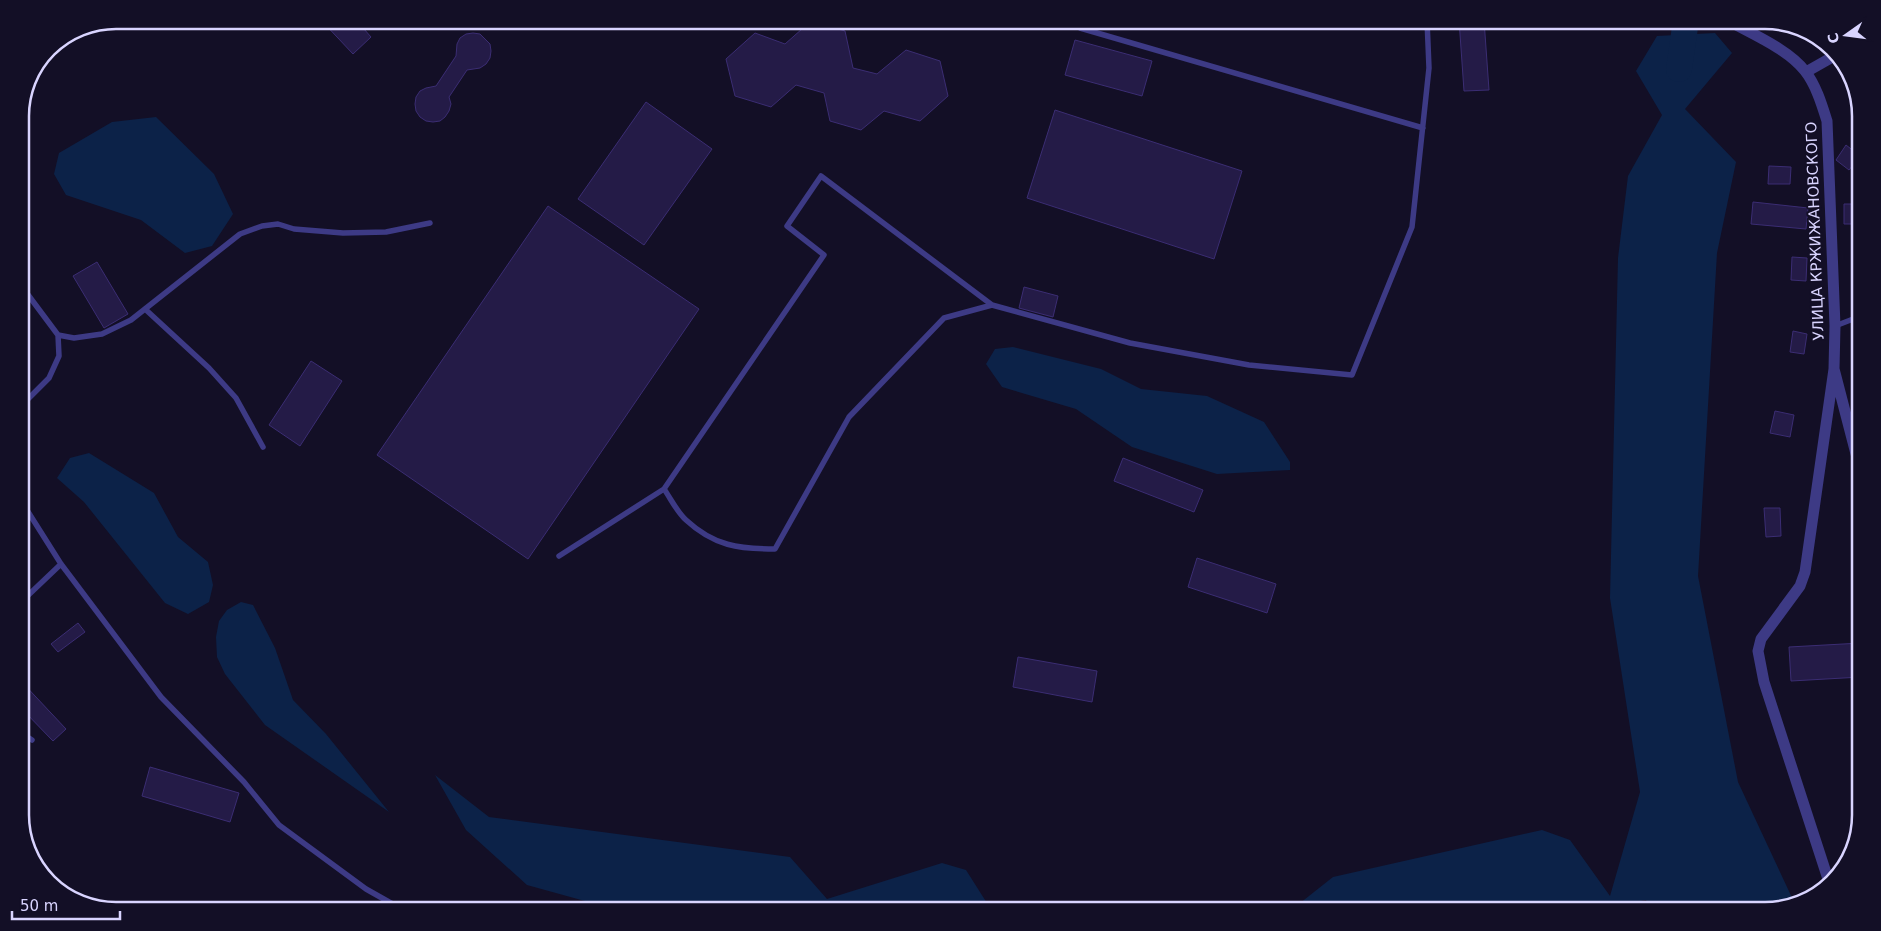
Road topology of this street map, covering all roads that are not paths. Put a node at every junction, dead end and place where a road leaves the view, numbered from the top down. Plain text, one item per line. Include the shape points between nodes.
1 (1083, 29) edge
2 (1428, 29) edge
3 (1742, 29) edge
4 (1827, 60) edge
5 (1806, 72) junction
6 (1423, 128) junction
7 (430, 223) dead end
8 (29, 296) edge
9 (992, 305) junction
10 (145, 309) junction
11 (1852, 319) edge
12 (1835, 326) junction
13 (58, 334) junction
14 (1834, 369) junction
15 (29, 398) edge
16 (1852, 438) edge
17 (263, 447) dead end
18 (664, 488) junction
19 (29, 513) edge
20 (559, 556) dead end
21 (61, 564) junction
22 (29, 594) edge
23 (29, 738) edge
24 (32, 740) dead end
25 (1828, 875) edge
26 (389, 902) edge

1 - 6 lane
2 - 6 lane via 1430,68
3 - 5 street, УЛИЦА КРЖИЖАНОВСКОГО via 1793,59
4 - 5 street
5 - 12 street, УЛИЦА КРЖИЖАНОВСКОГО via 1827,121
6 - 9 lane via 1412,227 1352,375 1249,365 1130,344
7 - 10 lane via 386,232 343,233 294,229 278,224 262,226 240,234
8 - 13 lane
9 - 18 lane via 944,318 849,417 775,549 745,549 711,539 685,519
9 - 18 lane via 820,176 787,226 824,255
10 - 13 lane via 102,334 74,338
10 - 17 lane via 209,368 236,398
11 - 12 lane
12 - 14 street, УЛИЦА КРЖИЖАНОВСКОГО
13 - 15 lane via 59,356 49,378
14 - 16 street, УЛИЦА КРЖИЖАНОВСКОГО
14 - 25 street, УЛИЦА КРЖИЖАНОВСКОГО via 1805,572 1800,586 1761,639 1758,651 1764,682
18 - 20 lane
19 - 21 lane
21 - 22 lane
21 - 26 lane via 161,698 244,782 279,825 366,889
23 - 24 lane

